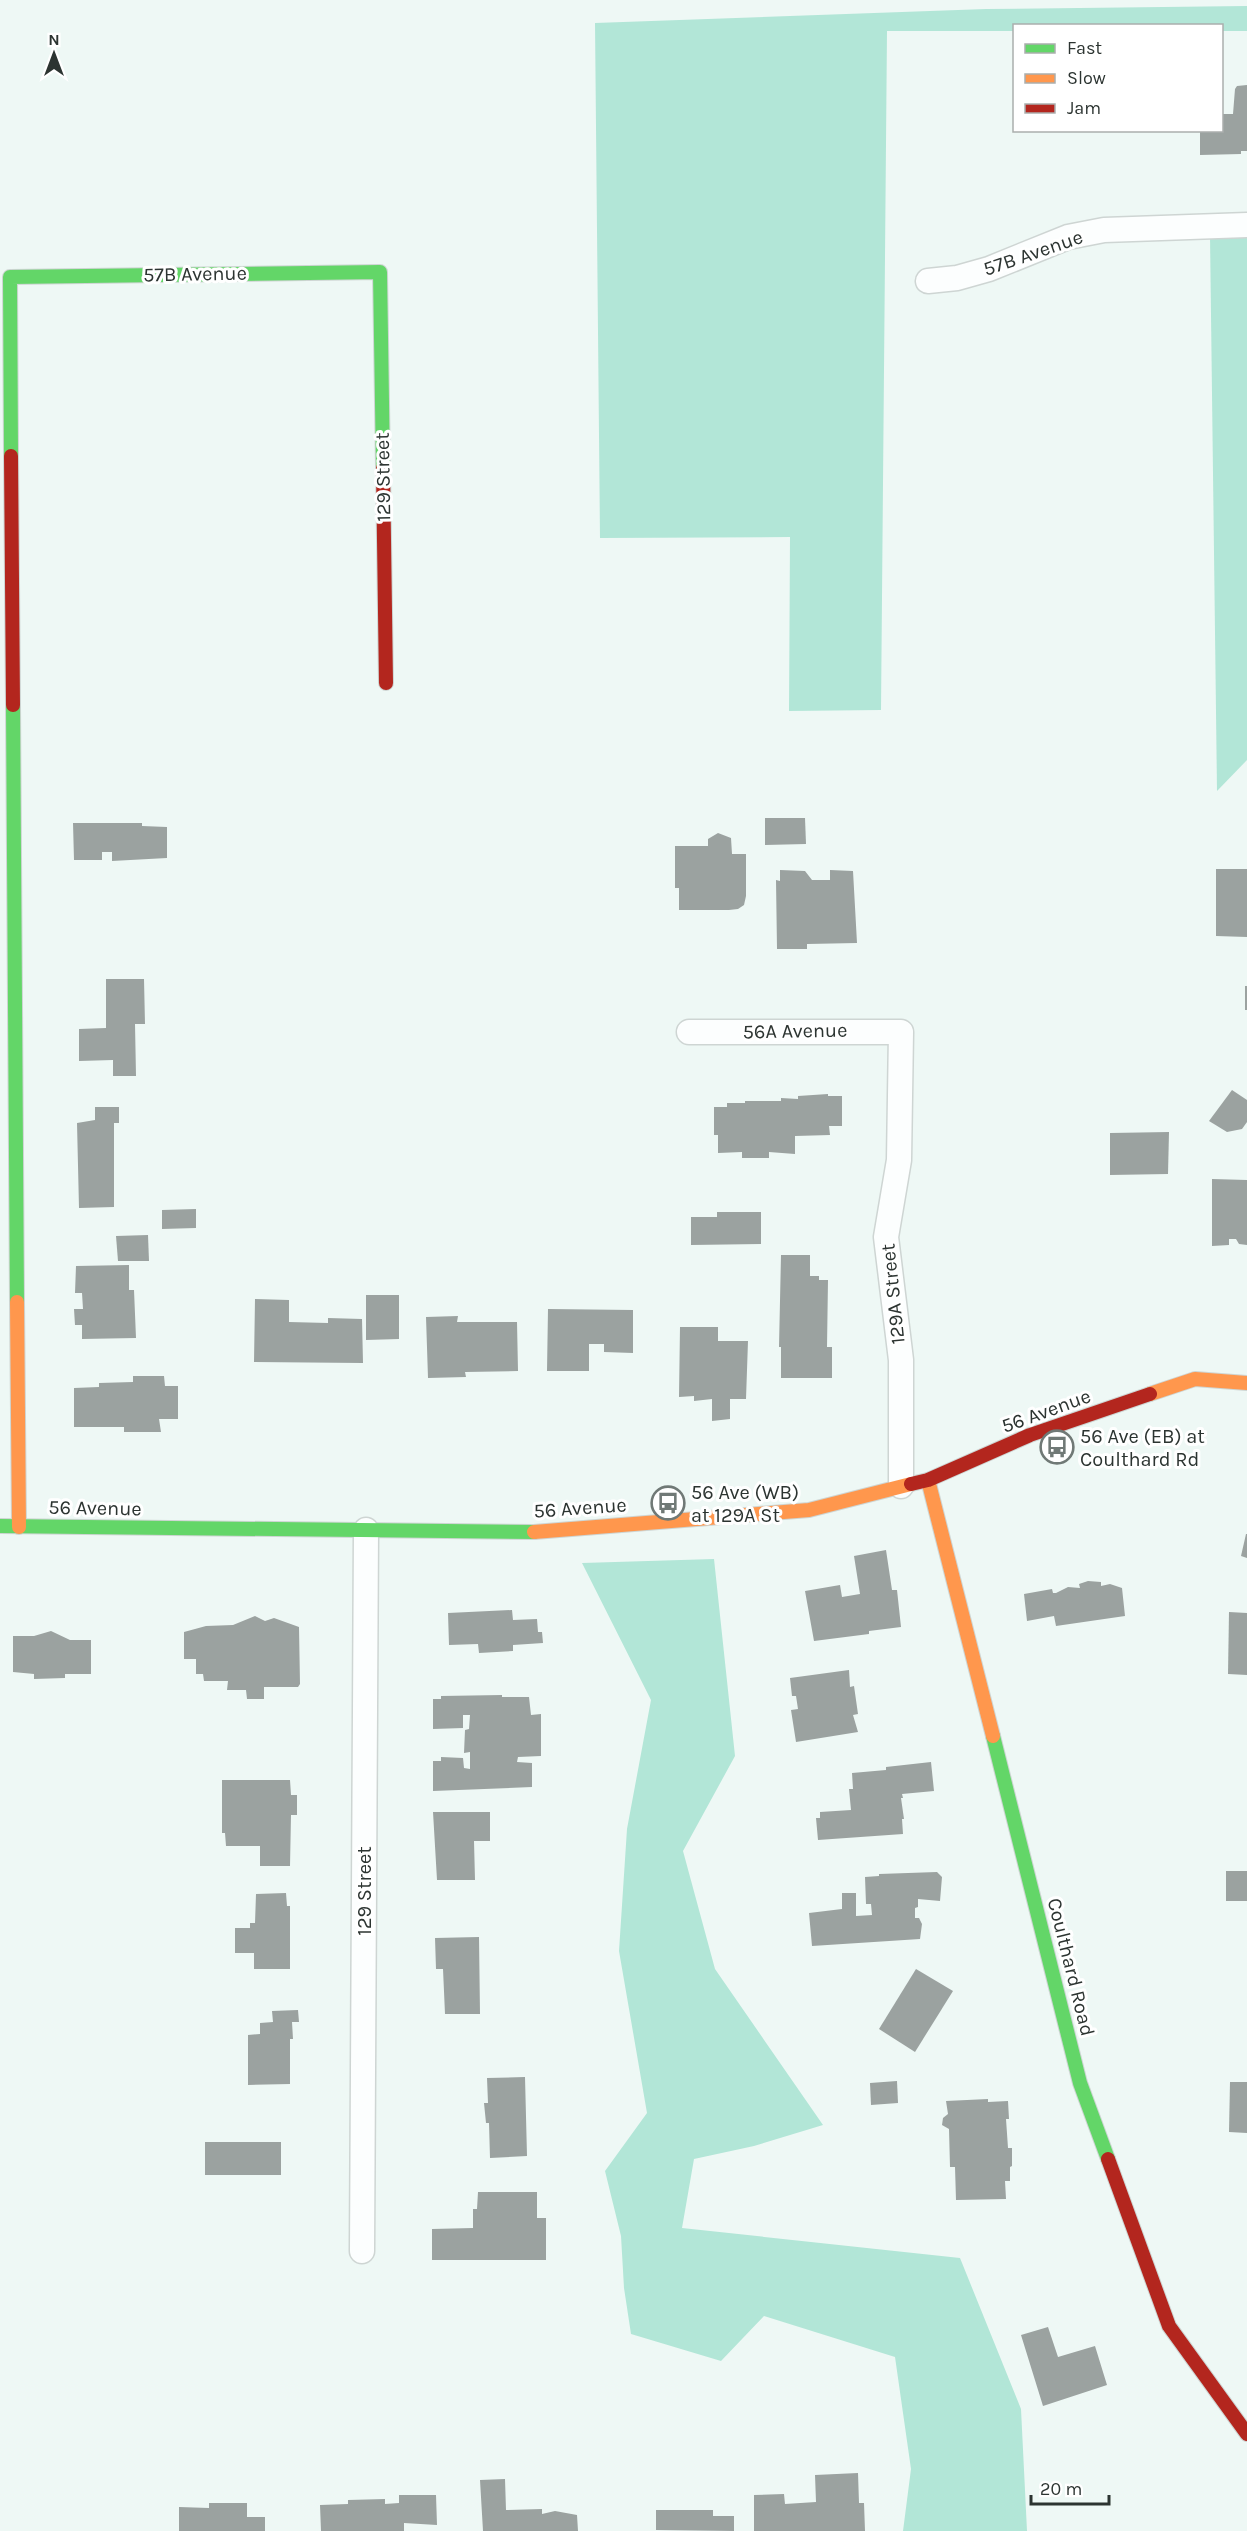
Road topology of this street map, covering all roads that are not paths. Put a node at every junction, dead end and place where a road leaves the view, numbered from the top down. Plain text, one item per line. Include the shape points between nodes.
1 (1247, 225) edge
2 (380, 272) joint
3 (928, 281) dead end
4 (386, 683) dead end
5 (689, 1032) dead end
6 (901, 1032) joint
7 (1247, 1383) edge
8 (928, 1480) junction
9 (901, 1486) junction
10 (0, 1526) edge
11 (19, 1527) junction
12 (366, 1530) junction
13 (362, 2252) dead end
14 (1247, 2434) edge

1 - 3 street, 57B Avenue via 1104,230 1068,237 989,269
2 - 4 street, 129 Street
2 - 11 street, 57B Avenue via 10,277
5 - 6 street, 56A Avenue
6 - 9 street, 129A Street via 899,1160 886,1237 901,1360
7 - 8 street, 56 Avenue via 1195,1379 1030,1435
8 - 9 street, 56 Avenue
8 - 14 street, Coulthard Road via 1080,2083 1169,2326
9 - 12 street, 56 Avenue via 809,1510 530,1532
10 - 11 street, 56 Avenue
11 - 12 street, 56 Avenue
12 - 13 street, 129 Street

